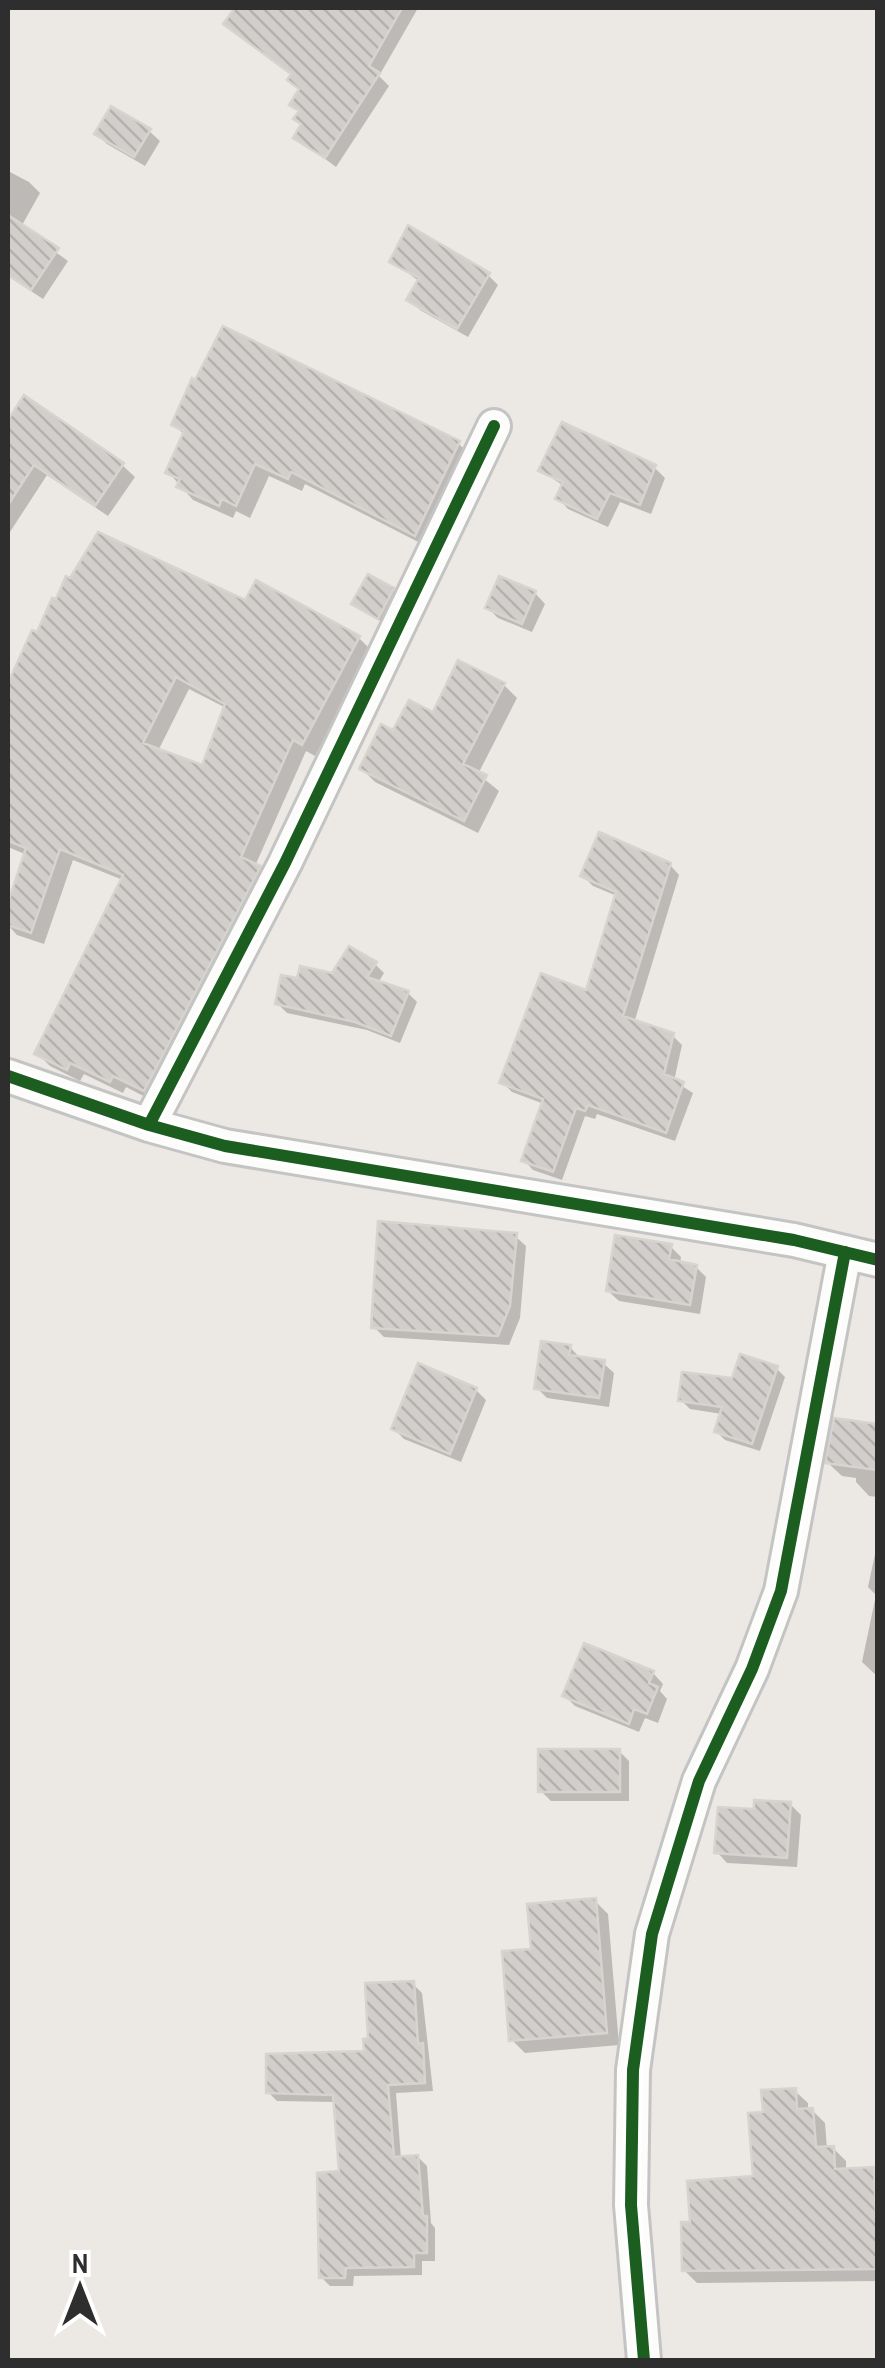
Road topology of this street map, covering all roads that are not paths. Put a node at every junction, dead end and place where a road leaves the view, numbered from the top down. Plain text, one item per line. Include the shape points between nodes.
1 (494, 426) dead end
2 (8, 1076) edge
3 (148, 1125) junction
4 (845, 1252) junction
5 (878, 1260) edge
6 (644, 2360) edge

1 - 3 street via 285,863
2 - 3 street
3 - 4 street via 316,1163
4 - 5 street
4 - 6 street via 781,1591 699,1781 652,1934 633,2070 631,2204

